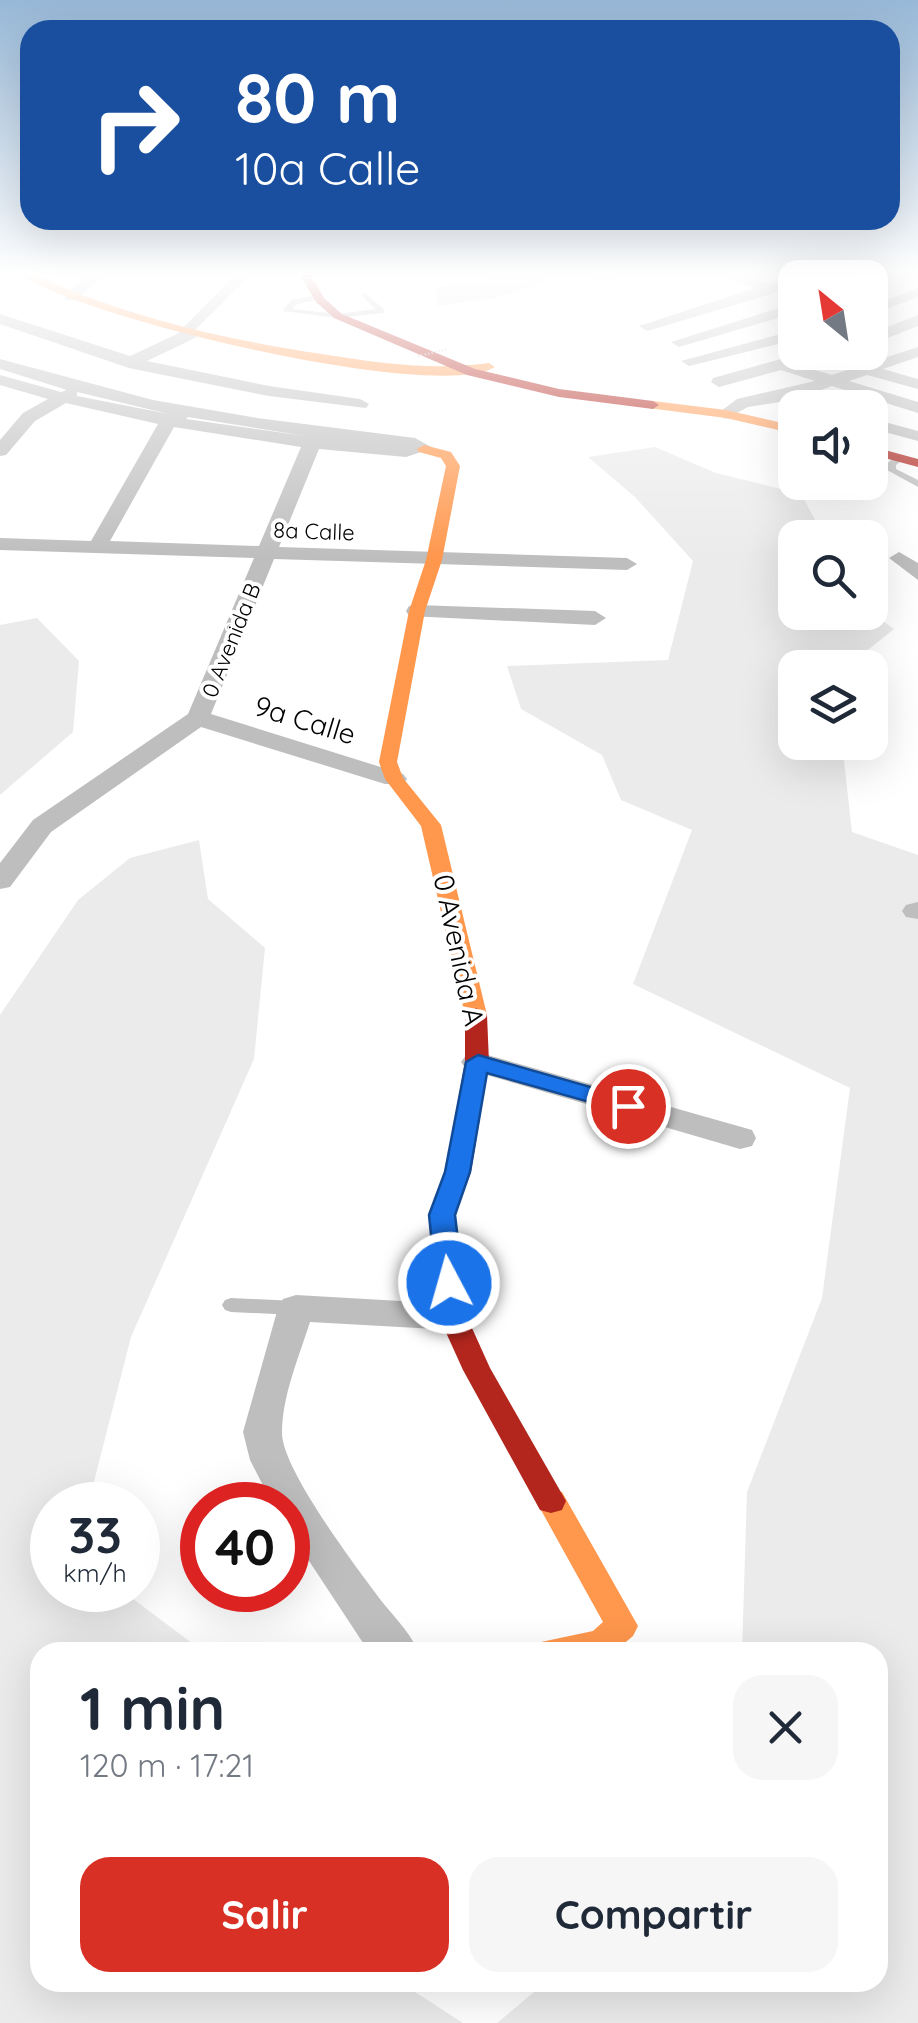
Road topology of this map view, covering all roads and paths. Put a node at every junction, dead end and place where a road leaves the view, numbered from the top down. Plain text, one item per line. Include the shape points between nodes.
1 (13, 369) edge
2 (169, 369) edge
3 (482, 369) edge
4 (697, 369) edge
5 (776, 369) edge
6 (794, 370) edge
7 (868, 370) joint
8 (806, 374) junction
9 (0, 380) edge
10 (97, 380) dead end
11 (832, 382) junction
12 (918, 384) edge
13 (806, 390) edge
14 (71, 394) junction
15 (778, 396) edge
16 (730, 398) junction
17 (360, 404) dead end
18 (918, 408) edge
19 (177, 416) junction
20 (778, 422) edge
21 (888, 427) edge
22 (915, 432) edge
23 (888, 436) edge
24 (312, 438) junction
25 (0, 450) edge
26 (424, 450) joint
27 (909, 460) edge
28 (918, 484) edge
29 (0, 544) edge
30 (96, 549) junction
31 (266, 554) junction
32 (899, 558) dead end
33 (434, 560) junction
34 (627, 564) dead end
35 (918, 574) edge
36 (417, 611) junction
37 (595, 618) dead end
38 (198, 718) junction
39 (394, 779) junction
40 (0, 881) edge
41 (478, 1062) junction
42 (740, 1138) dead end
43 (231, 1305) dead end
44 (296, 1308) junction
45 (453, 1317) junction
46 (388, 1642) edge
47 (609, 1642) edge

1 - 14 street
2 - 17 street
3 - 16 street via 684,402
4 - 16 street
5 - 16 street
6 - 8 street
7 - 11 street
7 - 12 street
8 - 11 street
8 - 16 street
9 - 14 street
10 - 14 street
11 - 13 street
11 - 18 street
14 - 19 street
14 - 25 street via 28,417
15 - 16 street
16 - 20 street
19 - 24 street
19 - 30 street
21 - 22 street
22 - 23 street
24 - 26 street
24 - 31 street, 0 Avenida B
26 - 33 street via 453,462
27 - 28 lane via 891,464 892,470
29 - 30 street, 8a Calle
30 - 31 street, 8a Calle
31 - 33 street, 8a Calle
31 - 38 street, 0 Avenida B
32 - 35 street
33 - 34 street, 8a Calle
33 - 36 street
36 - 37 street
36 - 39 street via 388,762
38 - 39 street, 9a Calle
38 - 40 street, 0 Avenida B via 42,826
39 - 41 street, 0 Avenida A via 432,824 479,1026
41 - 42 street
41 - 45 street, 0 Avenida A via 458,1172 442,1215
43 - 44 lane
44 - 45 street
44 - 46 street via 263,1444 283,1489
45 - 47 street, 0 Avenida A via 622,1626

